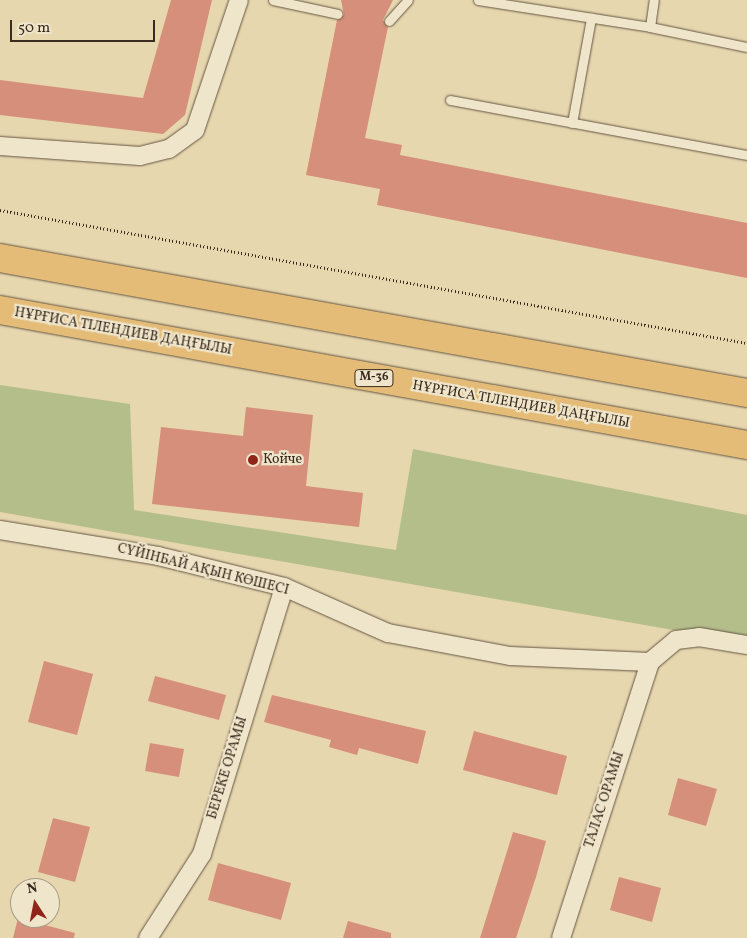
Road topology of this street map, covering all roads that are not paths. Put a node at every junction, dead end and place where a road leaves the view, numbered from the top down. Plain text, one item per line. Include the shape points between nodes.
1 (239, 0) edge
2 (273, 0) edge
3 (408, 0) edge
4 (478, 0) edge
5 (544, 0) edge
6 (654, 0) edge
7 (542, 11) junction
8 (338, 14) dead end
9 (591, 18) junction
10 (389, 21) dead end
11 (650, 27) junction
12 (747, 48) edge
13 (450, 100) dead end
14 (572, 123) junction
15 (0, 146) edge
16 (747, 155) edge
17 (0, 258) edge
18 (0, 310) edge
19 (747, 393) edge
20 (747, 446) edge
21 (0, 530) edge
22 (284, 587) junction
23 (747, 646) edge
24 (650, 662) junction
25 (148, 938) edge
26 (561, 938) edge

1 - 15 street via 195,130 169,149 140,156
2 - 8 lane
3 - 10 lane
4 - 7 lane
5 - 7 lane
6 - 11 lane
7 - 9 lane
9 - 11 lane
9 - 14 lane
11 - 12 lane
13 - 14 lane
14 - 16 lane
17 - 19 main road
18 - 20 main road, НҰРҒИСА ТІЛЕНДИЕВ ДАҢҒЫЛЫ / M-36
21 - 22 street, СҮЙІНБАЙ АҚЫН КӨШЕСІ via 158,556
22 - 24 street, СҮЙІНБАЙ АҚЫН КӨШЕСІ via 388,633 510,656
22 - 25 street, БЕРЕКЕ ОРАМЫ via 202,854
23 - 24 street via 699,637 676,640
24 - 26 street, ТАЛАС ОРАМЫ

